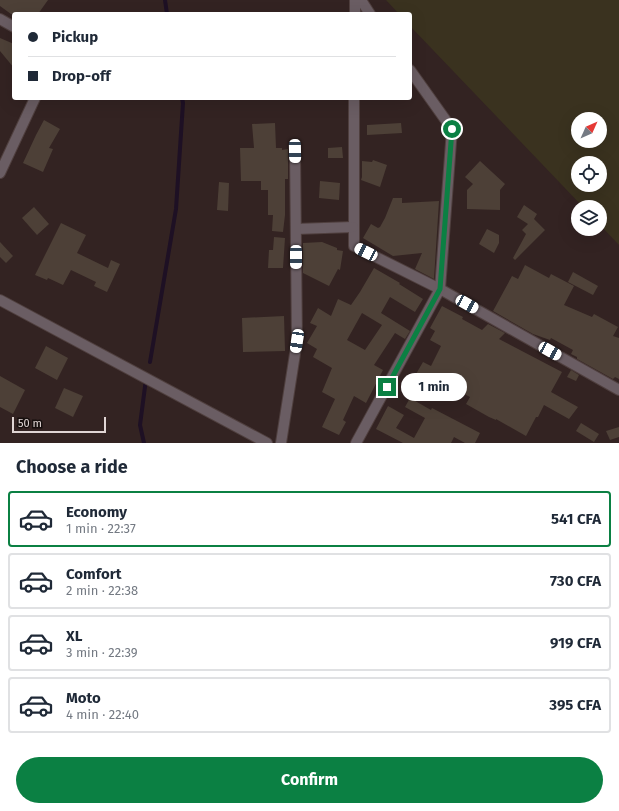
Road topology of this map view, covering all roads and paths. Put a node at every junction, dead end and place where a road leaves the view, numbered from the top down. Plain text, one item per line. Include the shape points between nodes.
1 (355, 0) edge
2 (361, 0) edge
3 (355, 12) edge
4 (369, 12) edge
5 (0, 19) edge
6 (12, 26) edge
7 (412, 73) edge
8 (34, 100) edge
9 (354, 100) edge
10 (295, 151) dead end
11 (0, 174) edge
12 (353, 226) junction
13 (296, 229) junction
14 (440, 289) junction
15 (0, 300) edge
16 (619, 390) edge
17 (268, 443) edge
18 (281, 443) edge
19 (356, 443) edge

1 - 3 street
2 - 4 street
5 - 6 street
7 - 14 street via 452,129
8 - 11 street
9 - 12 street
10 - 13 street
12 - 13 street
12 - 14 street via 354,246
13 - 18 street via 297,341
14 - 16 street
14 - 19 street
15 - 17 street

